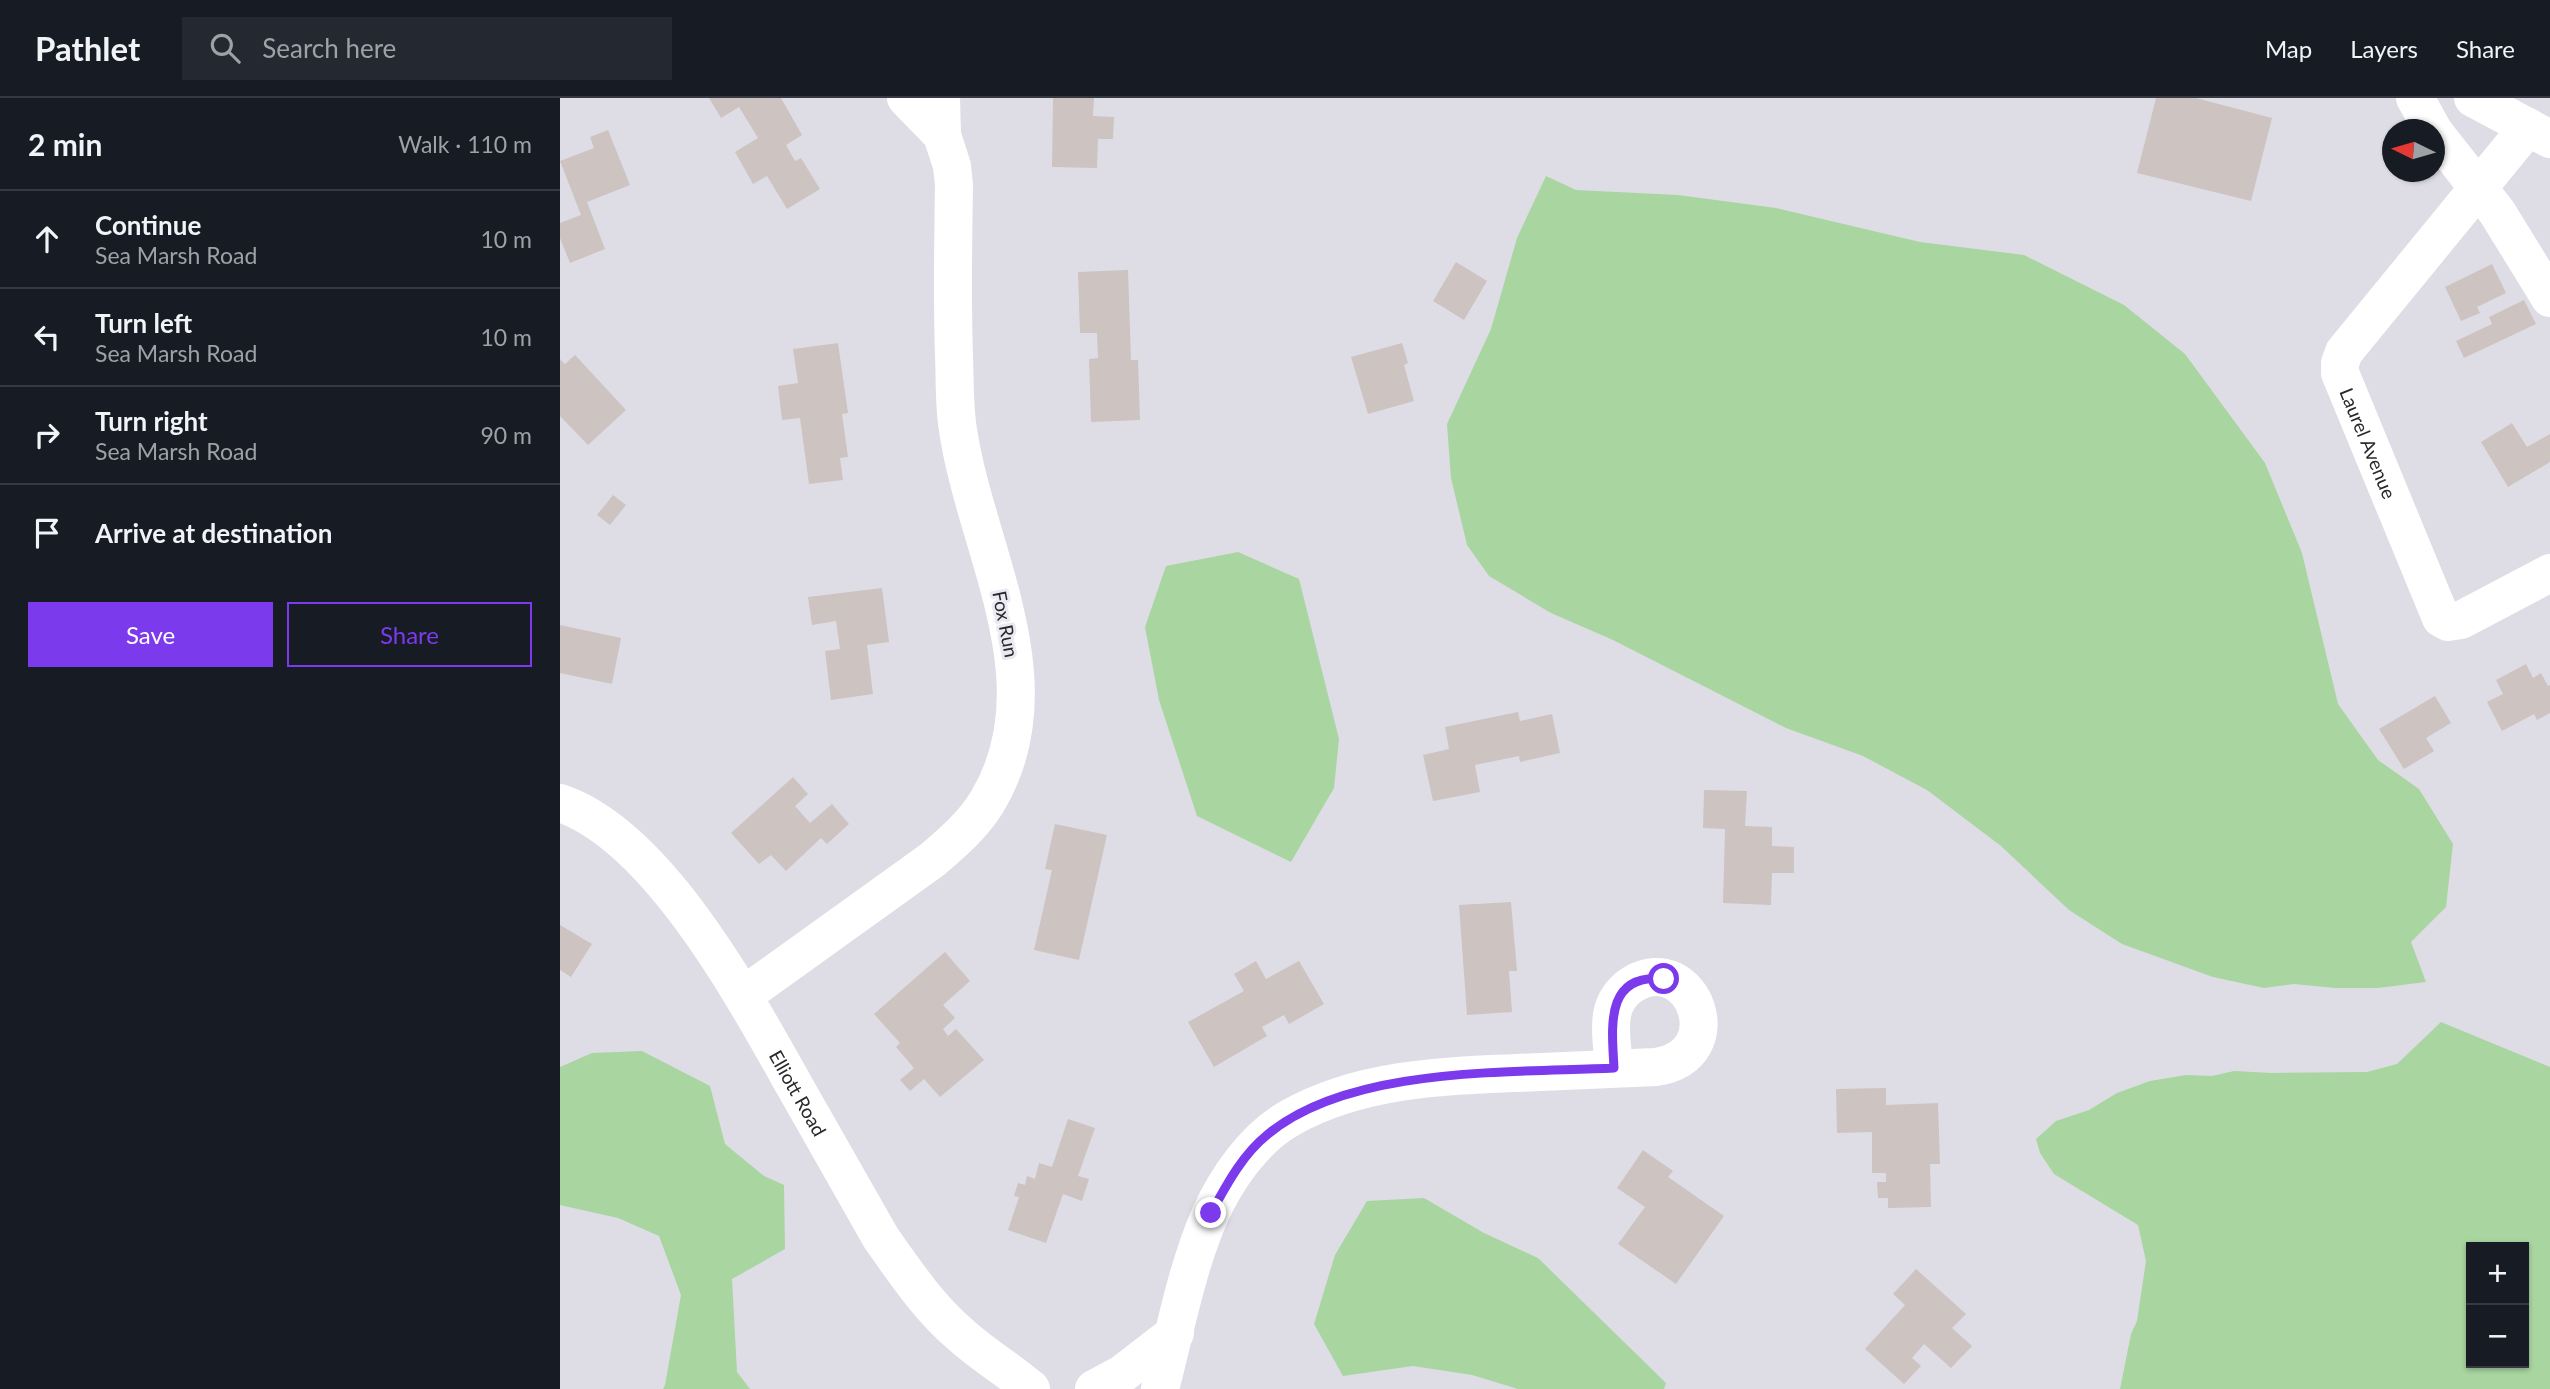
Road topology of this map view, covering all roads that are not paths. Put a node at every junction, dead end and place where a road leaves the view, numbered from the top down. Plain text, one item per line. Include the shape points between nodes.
1 (906, 98) edge
2 (941, 98) edge
3 (2415, 98) edge
4 (2473, 98) edge
5 (2427, 119) edge
6 (2539, 133) edge
7 (942, 135) junction
8 (2445, 145) edge
9 (2488, 200) junction
10 (2550, 250) edge
11 (2550, 299) edge
12 (2550, 573) edge
13 (560, 803) edge
14 (744, 995) junction
15 (1614, 1068) dead end
16 (1175, 1334) junction
17 (1031, 1389) edge
18 (1094, 1389) edge
19 (1160, 1389) edge

1 - 7 street, Fox Run
2 - 7 street, Fox Run
3 - 5 street
4 - 6 street
6 - 9 street
7 - 14 street, Fox Run via 954,185 957,426 1014,661 1013,727 987,802 952,843
8 - 9 street
9 - 10 street
9 - 11 street
9 - 12 street, Laurel Avenue via 2344,352 2340,373 2441,618 2461,620
13 - 14 street, Elliott Road via 595,820 644,861
14 - 17 street, Elliott Road via 901,1267 961,1336
15 - 16 street via 1413,1080 1344,1095 1289,1118 1264,1136 1245,1159 1211,1213
16 - 18 street
16 - 19 street

